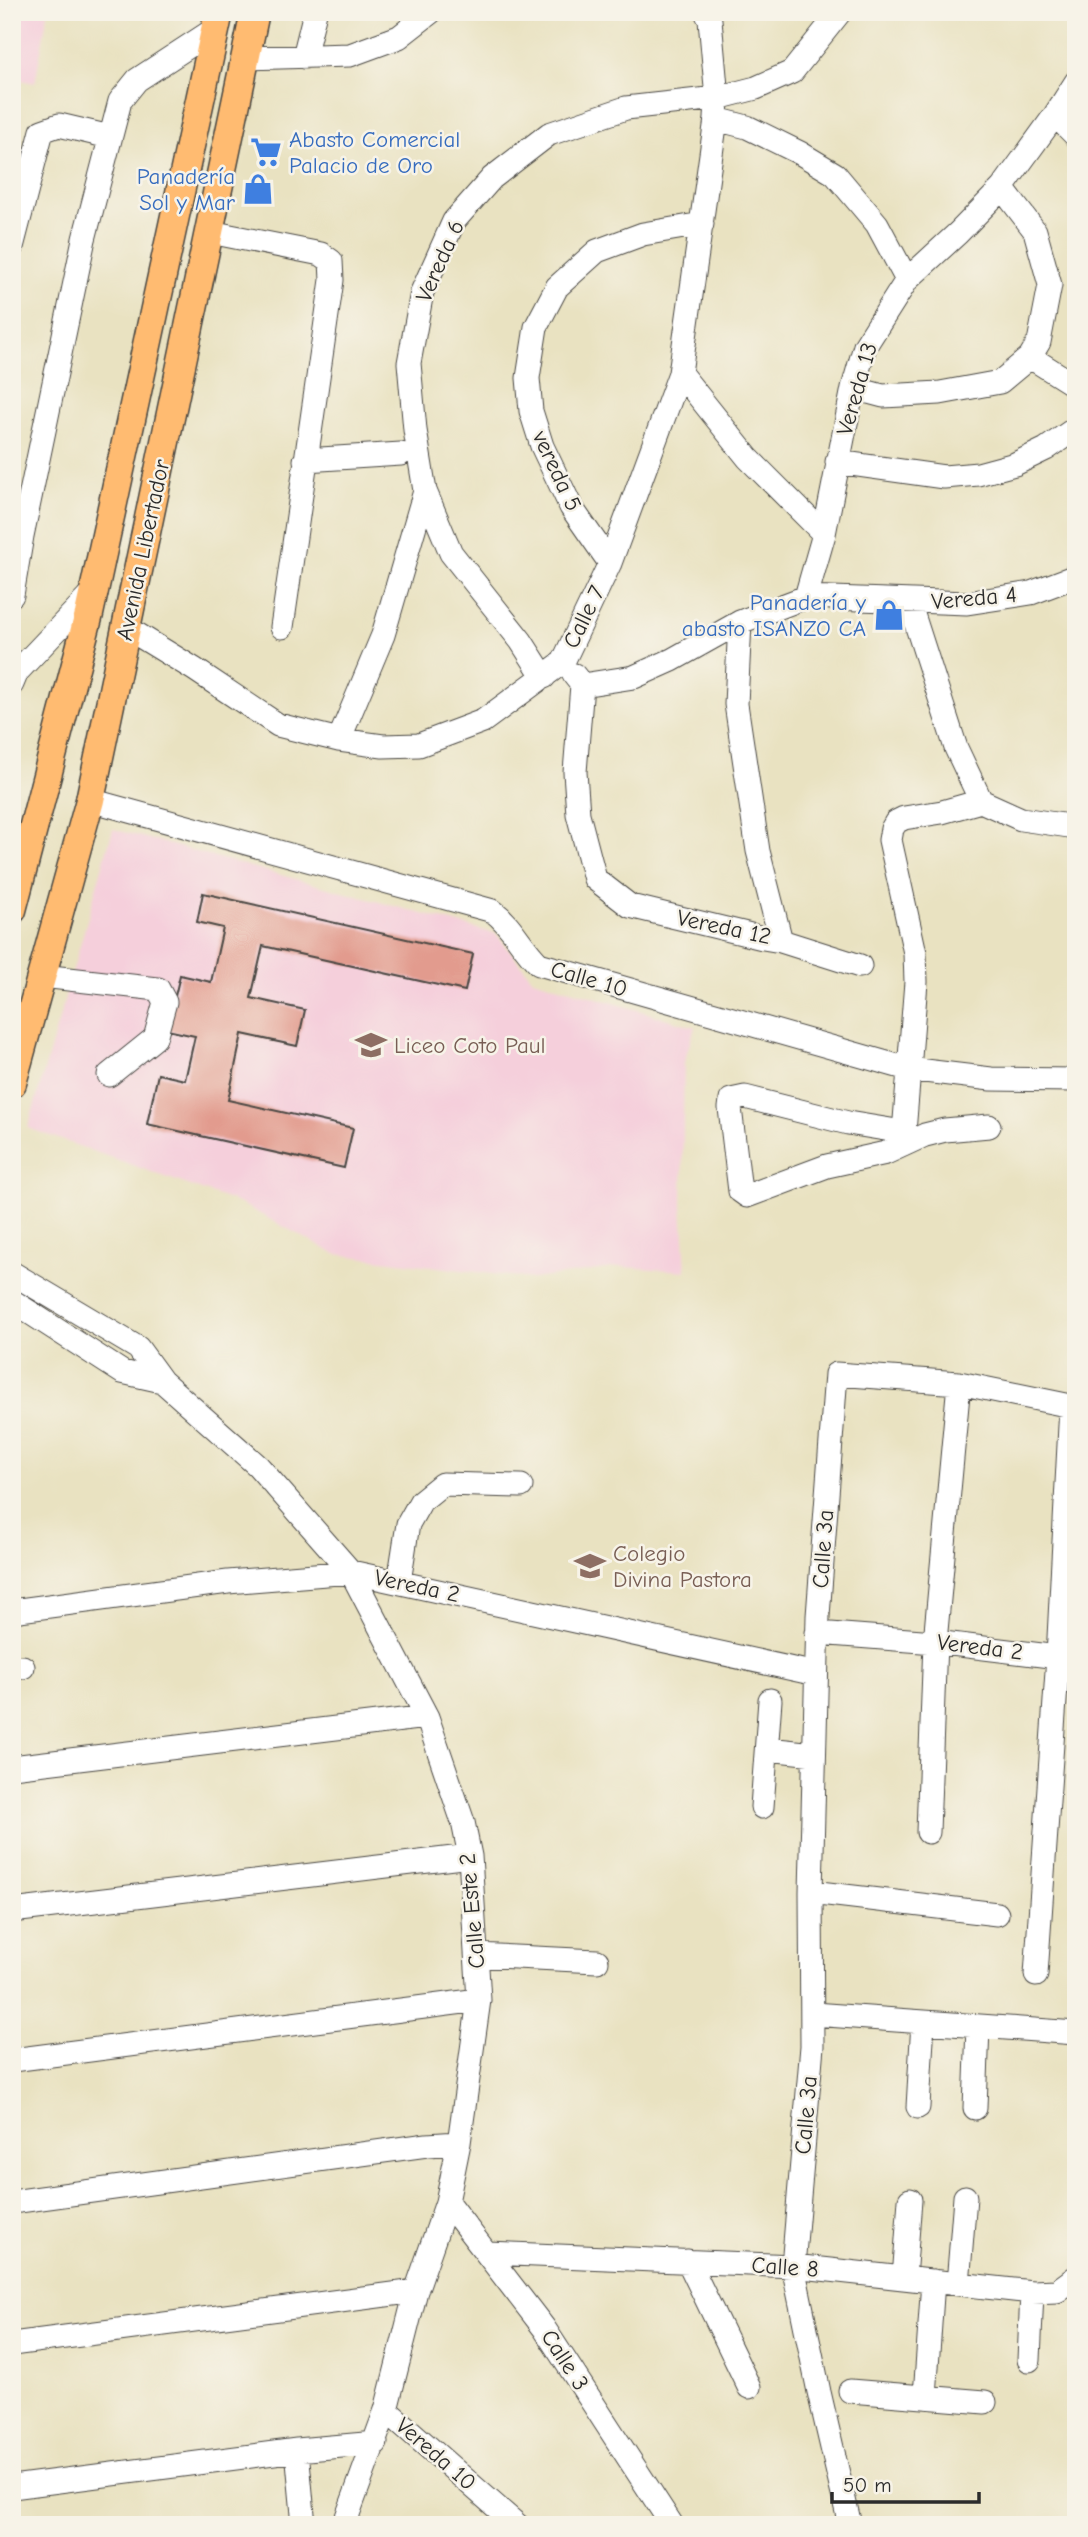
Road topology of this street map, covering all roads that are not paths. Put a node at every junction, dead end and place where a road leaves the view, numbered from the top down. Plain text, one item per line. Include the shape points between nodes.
1 (255, 12) edge
2 (315, 12) edge
3 (431, 12) edge
4 (706, 12) edge
5 (840, 12) edge
6 (217, 21) edge
7 (304, 57) junction
8 (245, 58) junction
9 (1076, 82) edge
10 (717, 108) junction
11 (1055, 115) junction
12 (1076, 135) edge
13 (110, 137) junction
14 (1002, 188) junction
15 (702, 224) junction
16 (210, 232) junction
17 (12, 247) edge
18 (907, 280) junction
19 (1030, 357) junction
20 (680, 373) junction
21 (1076, 386) edge
22 (853, 388) junction
23 (1076, 428) edge
24 (401, 454) dead end
25 (305, 460) junction
26 (837, 462) junction
27 (425, 491) junction
28 (824, 534) junction
29 (610, 563) junction
30 (1076, 576) edge
31 (94, 591) junction
32 (12, 595) edge
33 (806, 597) junction
34 (909, 603) junction
35 (740, 622) junction
36 (282, 627) dead end
37 (127, 628) junction
38 (563, 662) junction
39 (14, 672) edge
40 (544, 677) junction
41 (582, 685) junction
42 (339, 740) junction
43 (90, 800) junction
44 (981, 801) junction
45 (1076, 828) edge
46 (12, 910) edge
47 (781, 941) junction
48 (860, 966) dead end
49 (42, 976) junction
50 (908, 1069) junction
51 (109, 1075) dead end
52 (1076, 1080) edge
53 (12, 1083) edge
54 (989, 1126) dead end
55 (903, 1138) junction
56 (12, 1273) edge
57 (12, 1301) edge
58 (162, 1381) junction
59 (959, 1382) junction
60 (521, 1486) dead end
61 (351, 1572) junction
62 (400, 1582) junction
63 (12, 1611) edge
64 (817, 1633) junction
65 (935, 1642) junction
66 (1059, 1657) junction
67 (816, 1674) junction
68 (770, 1700) dead end
69 (426, 1717) junction
70 (768, 1749) junction
71 (814, 1754) junction
72 (12, 1767) edge
73 (762, 1807) dead end
74 (928, 1832) dead end
75 (470, 1856) junction
76 (811, 1892) junction
77 (12, 1911) edge
78 (997, 1914) dead end
79 (477, 1955) junction
80 (597, 1961) dead end
81 (1036, 1975) dead end
82 (479, 2000) junction
83 (813, 2014) junction
84 (923, 2022) junction
85 (978, 2026) junction
86 (1076, 2034) edge
87 (12, 2060) edge
88 (918, 2107) dead end
89 (975, 2109) dead end
90 (459, 2143) junction
91 (965, 2197) dead end
92 (910, 2200) dead end
93 (12, 2202) edge
94 (447, 2202) junction
95 (488, 2253) junction
96 (688, 2261) junction
97 (793, 2266) junction
98 (1076, 2277) edge
99 (904, 2278) junction
100 (933, 2281) junction
101 (958, 2284) junction
102 (416, 2291) junction
103 (1032, 2292) junction
104 (12, 2344) edge
105 (1029, 2360) dead end
106 (749, 2387) dead end
107 (850, 2391) dead end
108 (925, 2396) junction
109 (985, 2402) dead end
110 (386, 2410) junction
111 (376, 2443) junction
112 (297, 2450) junction
113 (12, 2487) edge
114 (304, 2525) edge
115 (344, 2525) edge
116 (517, 2525) edge
117 (672, 2525) edge
118 (850, 2525) edge

1 - 8 main road, Avenida Libertador
2 - 7 street
3 - 7 street via 398,37 350,55
4 - 10 street, Calle 7
5 - 10 street, Vereda 6 via 792,72
6 - 13 street via 137,80 120,101
6 - 31 main road, Avenida Libertador
7 - 8 street
8 - 16 main road, Avenida Libertador
9 - 11 street, Vereda 13
10 - 15 street, Calle 7
10 - 18 street via 835,174 877,225
10 - 27 street, Vereda 6 via 626,108 550,134 492,178 454,221 422,292 410,363
11 - 12 street
11 - 14 street, Vereda 13
13 - 17 street via 59,125 42,131
13 - 32 street via 84,239
14 - 18 street, Vereda 13
14 - 19 street via 1035,231 1049,285 1040,342
15 - 20 street, Calle 7
15 - 29 street, vereda 5 via 643,234 597,251 557,287 536,327 528,378 531,411 571,507
16 - 25 street via 321,254 331,261
16 - 37 main road, Avenida Libertador
18 - 22 street, Vereda 13 via 865,346
19 - 21 street
19 - 22 street via 1000,382 940,393 883,396
20 - 28 street via 748,458
20 - 29 street, Calle 7
22 - 26 street, Vereda 13
23 - 26 street via 1015,464 978,474 944,477
24 - 25 street
25 - 36 street
26 - 28 street, Vereda 13
27 - 40 street via 452,553
27 - 42 street, Vereda 6 via 383,635
28 - 33 street, Vereda 13
29 - 38 street, Calle 7
30 - 34 street, Vereda 4 via 1031,593 967,603
31 - 39 street
31 - 46 main road, Avenida Libertador
33 - 34 street, Vereda 4
33 - 35 street, Vereda 4
34 - 44 street via 956,748
35 - 41 street, Vereda 4 via 634,677
35 - 47 street, Vereda 12 via 737,717 758,851
37 - 42 street, Calle 7 via 278,725
37 - 43 main road, Avenida Libertador
38 - 40 street, Calle 7
38 - 41 street
40 - 42 street, Calle 7 via 483,721 419,745
41 - 47 street, Vereda 12 via 575,772 578,814 595,878 630,906
43 - 49 main road, Avenida Libertador
43 - 50 street, Calle 10 via 493,911 508,922 539,964
44 - 45 street via 1021,819
44 - 50 street via 904,818 892,829 890,840 915,953
47 - 48 street
49 - 51 street via 158,989 165,1002 155,1038
49 - 53 main road, Avenida Libertador
50 - 52 street, Calle 10 via 991,1079
50 - 55 street
54 - 55 street
55 - 55 street via 886,1153 800,1174 747,1196 740,1191 731,1100 745,1097
56 - 58 street, Calle Este 2 via 138,1348
57 - 58 street, Calle Este 2 via 122,1372
58 - 61 street, Calle Este 2 via 258,1466
59 - 64 street, Calle 3a via 836,1374
59 - 65 street
59 - 66 street, Calle 3a via 1071,1406
60 - 62 street via 442,1484 421,1502 408,1524
61 - 62 street, Vereda 2
61 - 63 street, Vereda 2 via 228,1582
61 - 69 street, Calle Este 2
62 - 67 street, Vereda 2
64 - 65 street, Vereda 2
64 - 67 street, Calle 3a
65 - 66 street, Vereda 2
65 - 74 street
66 - 81 street, Calle 3a
67 - 71 street, Calle 3a
68 - 70 street
69 - 72 street
69 - 75 street, Calle Este 2 via 463,1822
70 - 71 street
70 - 73 street
71 - 76 street, Calle 3a
75 - 77 street
75 - 79 street, Calle Este 2
76 - 78 street
76 - 83 street, Calle 3a
79 - 80 street
79 - 82 street, Calle Este 2
82 - 87 street
82 - 90 street, Calle Este 2
83 - 84 street
83 - 97 street, Calle 3a
84 - 85 street
84 - 88 street
85 - 86 street
85 - 89 street
90 - 93 street
90 - 94 street, Calle Este 2
91 - 101 street
92 - 99 street
94 - 95 street, Calle 3
94 - 102 street, Calle Este 2
95 - 96 street, Calle 8
95 - 117 street, Calle 3 via 544,2328
96 - 97 street, Calle 8
96 - 106 street
97 - 99 street, Calle 8
97 - 118 street, Calle 3a
98 - 103 street, Calle 8 via 1057,2291
99 - 100 street, Calle 8
100 - 101 street, Calle 8
100 - 108 street
101 - 103 street, Calle 8
102 - 104 street
102 - 110 street, Calle Este 2
103 - 105 street
107 - 108 street
108 - 109 street
110 - 111 street, Calle Este 2
110 - 116 street, Vereda 10
111 - 112 street
111 - 115 street, Calle Este 2
112 - 113 street
112 - 114 street

